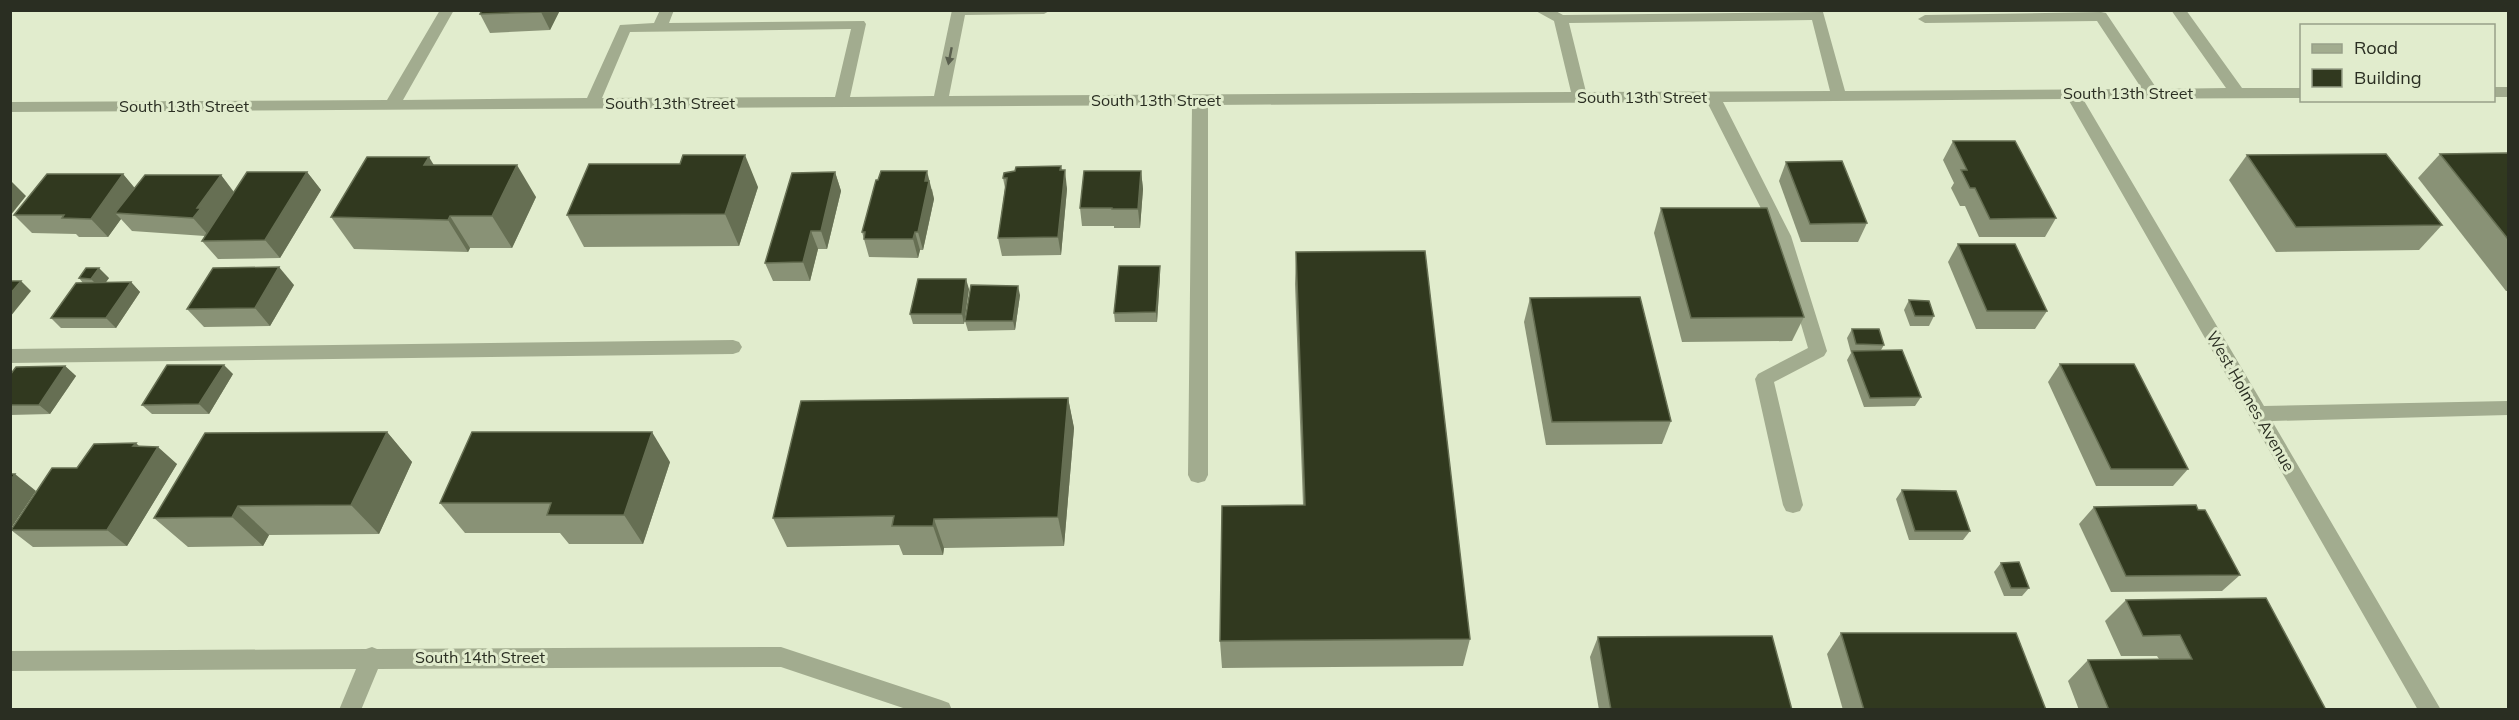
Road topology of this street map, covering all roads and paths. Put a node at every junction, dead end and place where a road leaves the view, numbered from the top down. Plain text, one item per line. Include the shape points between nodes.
1 (447, 10) edge
2 (667, 10) edge
3 (1044, 10) edge
4 (1541, 10) edge
5 (2178, 10) edge
6 (959, 11) edge
7 (1818, 13) edge
8 (2100, 13) edge
9 (1561, 19) junction
10 (1925, 19) dead end
11 (660, 27) junction
12 (2072, 93) junction
13 (2152, 93) junction
14 (2237, 93) junction
15 (2300, 93) edge
16 (1839, 95) junction
17 (1712, 96) junction
18 (1580, 97) junction
19 (941, 100) junction
20 (1200, 100) junction
21 (841, 102) junction
22 (592, 104) junction
23 (392, 105) junction
24 (10, 107) edge
25 (733, 347) dead end
26 (10, 356) edge
27 (2508, 408) edge
28 (2259, 414) junction
29 (1198, 475) dead end
30 (1794, 505) dead end
31 (372, 657) junction
32 (10, 661) edge
33 (350, 710) edge
34 (941, 710) edge
35 (2430, 710) edge

1 - 23 street
2 - 11 street
3 - 6 street
4 - 9 street
5 - 14 street
6 -> 19 street
7 - 9 street
7 - 16 street
8 - 10 street
8 - 13 street
9 - 18 street
11 - 21 street via 859,24
11 - 22 street via 625,28
12 - 13 street, South 13th Street
12 - 16 street, South 13th Street
12 - 28 street, West Holmes Avenue
13 - 14 street, South 13th Street
14 - 15 street, South 13th Street
16 - 17 street, South 13th Street
17 - 18 street, South 13th Street
17 - 30 street via 1783,236 1818,351 1764,379
18 - 20 street, South 13th Street
19 - 20 street, South 13th Street
19 - 21 street, South 13th Street
20 - 29 street
21 - 22 street, South 13th Street
22 - 23 street, South 13th Street
23 - 24 street, South 13th Street
25 - 26 street
27 - 28 street
28 - 35 street, West Holmes Avenue
31 - 32 street, South 14th Street
31 - 33 street
31 - 34 street, South 14th Street via 781,657

